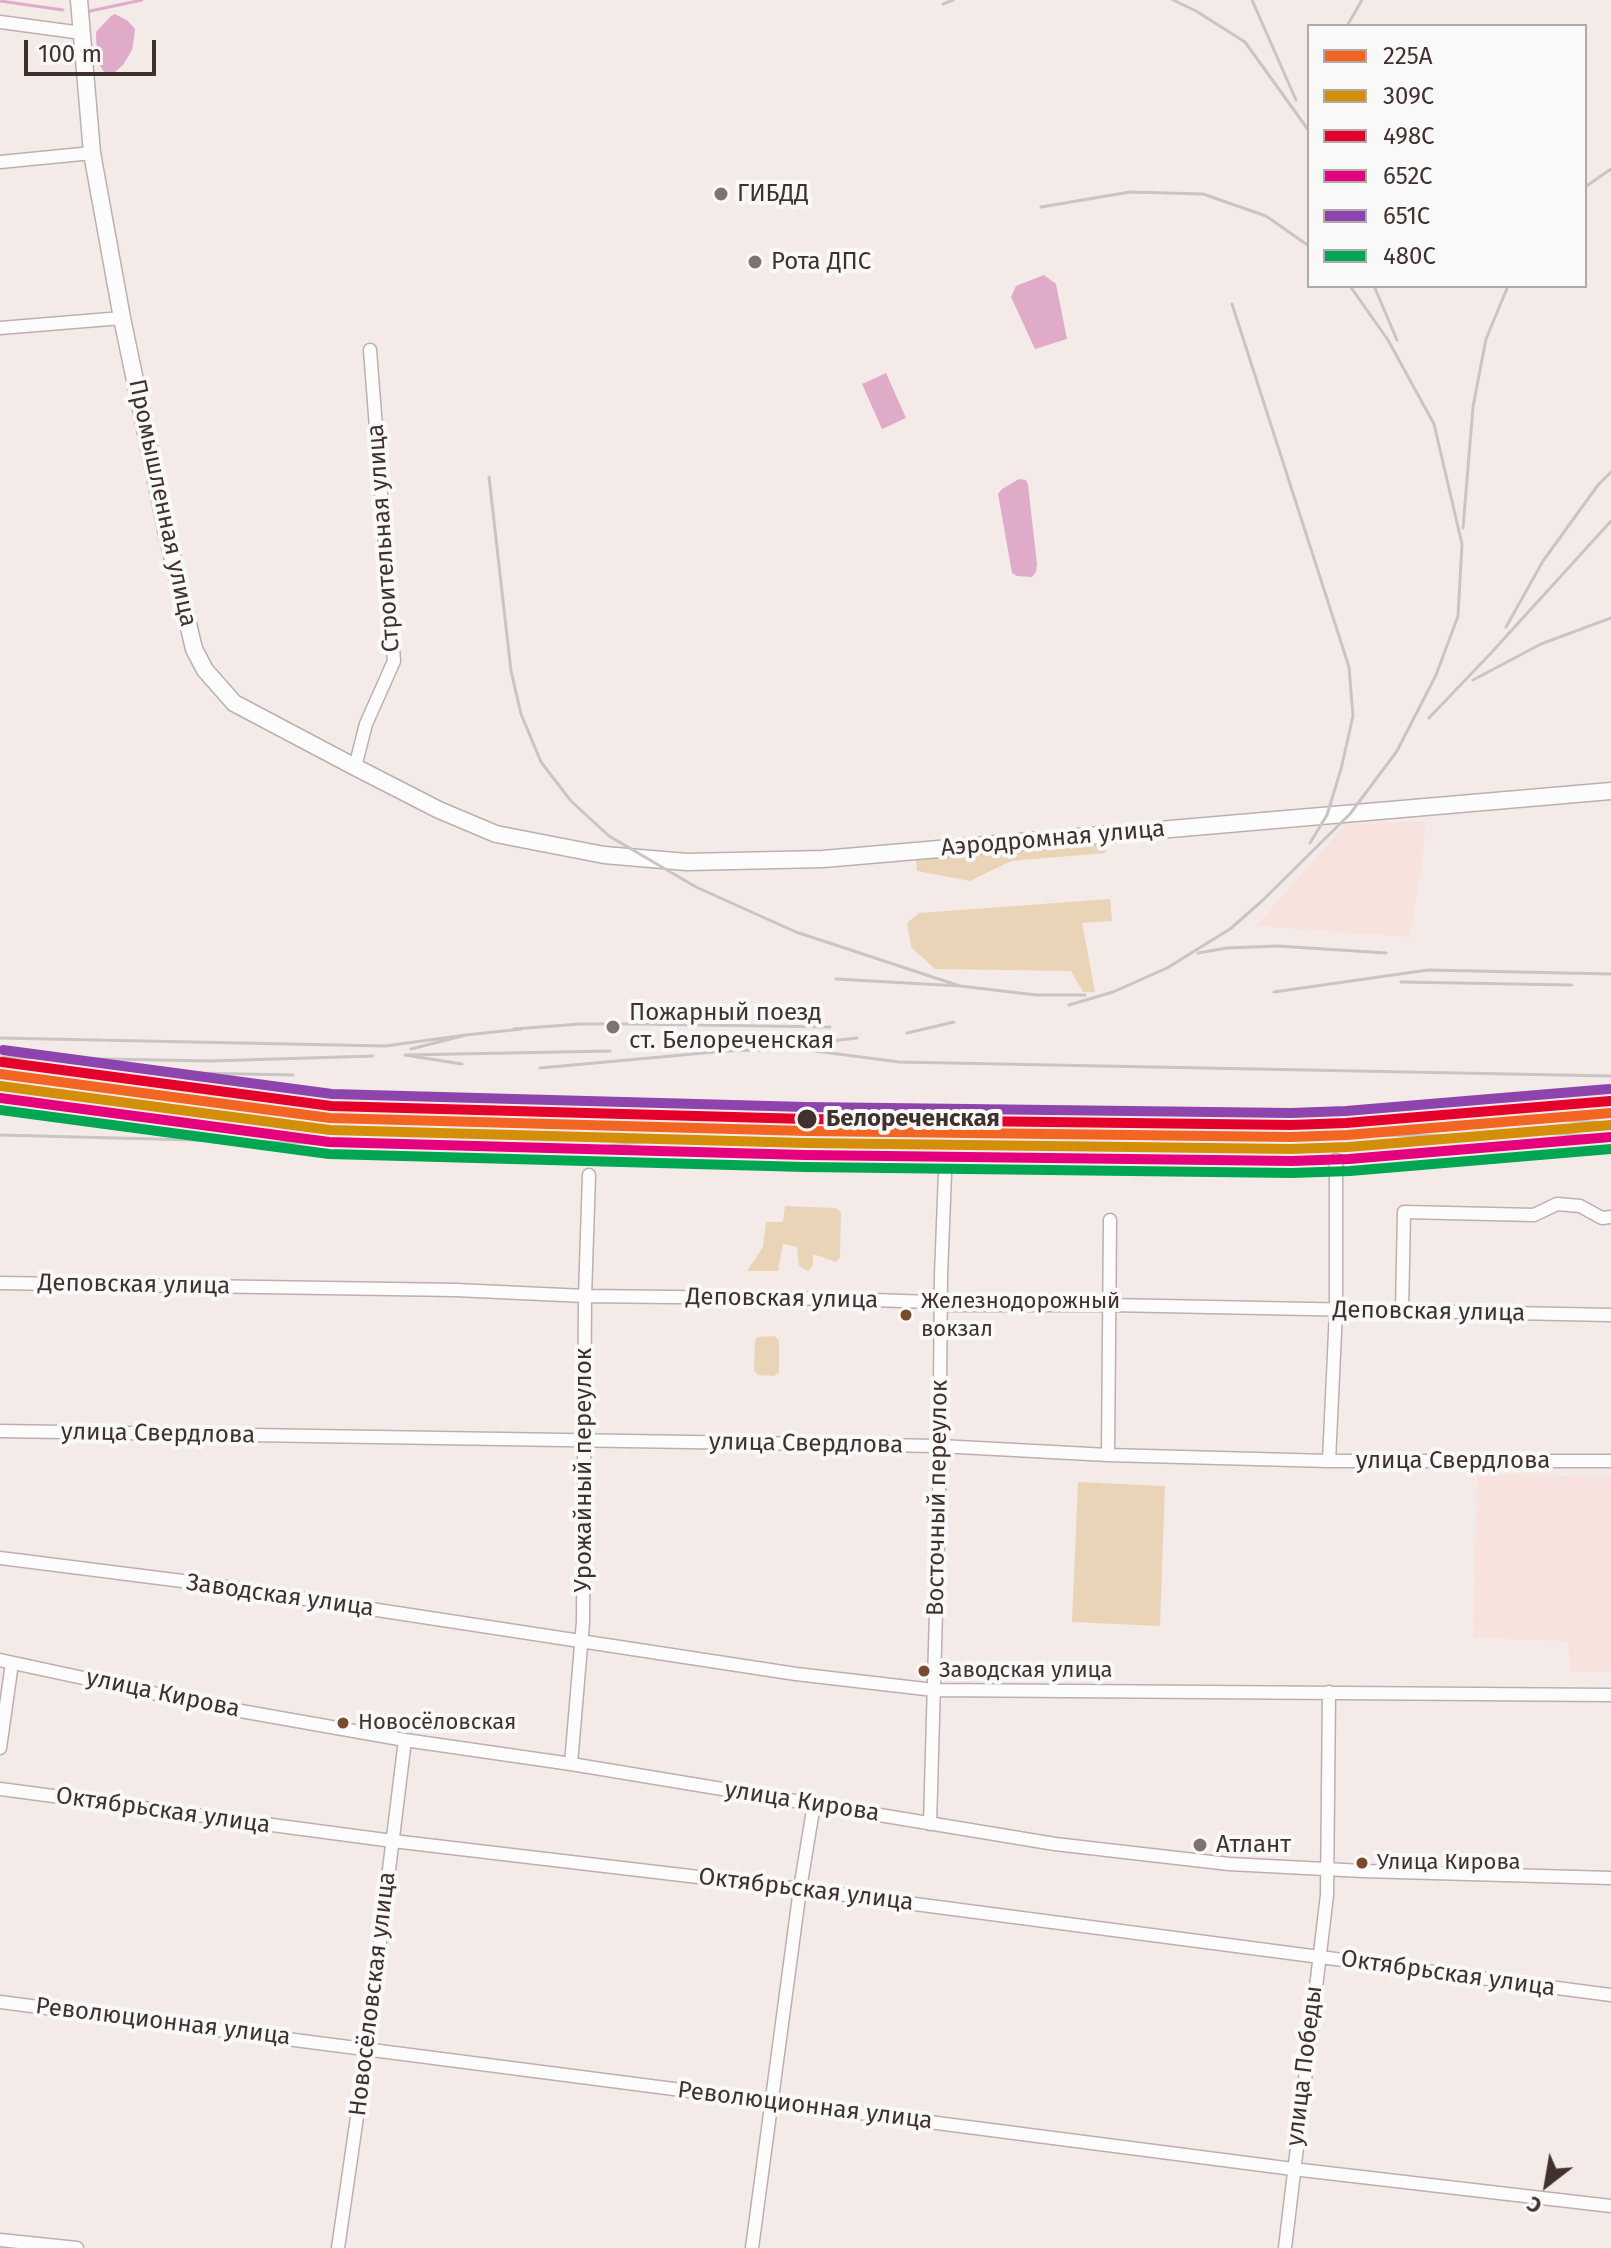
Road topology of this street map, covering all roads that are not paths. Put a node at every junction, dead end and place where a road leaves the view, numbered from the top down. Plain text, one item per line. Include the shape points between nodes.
1 (79, 0) edge
2 (0, 22) edge
3 (82, 33) junction
4 (92, 153) junction
5 (0, 162) edge
6 (122, 318) junction
7 (0, 328) edge
8 (370, 350) dead end
9 (355, 767) junction
10 (1611, 791) edge
11 (496, 834) joint
12 (1336, 1160) dead end
13 (945, 1173) dead end
14 (589, 1175) dead end
15 (1611, 1217) edge
16 (1110, 1220) dead end
17 (0, 1283) edge
18 (585, 1296) junction
19 (942, 1305) junction
20 (1110, 1305) junction
21 (1336, 1311) junction
22 (1402, 1311) junction
23 (1611, 1315) edge
24 (0, 1431) edge
25 (584, 1441) junction
26 (940, 1446) junction
27 (1108, 1455) junction
28 (1329, 1461) junction
29 (1611, 1461) edge
30 (0, 1558) edge
31 (581, 1641) junction
32 (6, 1661) edge
33 (934, 1690) junction
34 (1329, 1692) junction
35 (1611, 1695) edge
36 (405, 1740) junction
37 (0, 1748) edge
38 (571, 1764) junction
39 (0, 1789) edge
40 (814, 1804) junction
41 (930, 1824) junction
42 (393, 1841) junction
43 (1328, 1870) junction
44 (1611, 1878) edge
45 (800, 1889) junction
46 (1319, 1957) junction
47 (1611, 1995) edge
48 (0, 2002) edge
49 (367, 2048) junction
50 (773, 2102) junction
51 (1293, 2169) junction
52 (1611, 2206) edge
53 (0, 2240) edge
54 (77, 2248) edge
55 (338, 2248) edge
56 (752, 2248) edge
57 (1285, 2248) edge

1 - 3 main road, Промышленная улица
2 - 3 street
3 - 4 main road, Промышленная улица
4 - 5 street
4 - 6 main road, Промышленная улица
6 - 7 street
6 - 9 main road, Промышленная улица via 194,649 234,703
8 - 9 street, Строительная улица via 394,661 366,724
9 - 11 main road, Промышленная улица
10 - 11 main road, Аэродромная улица via 767,861 604,855
12 - 21 street
13 - 19 street, Восточный переулок
14 - 18 street, Урожайный переулок
15 - 22 street via 1557,1204 1534,1215 1404,1212
16 - 20 street
17 - 18 street, Деповская улица
18 - 19 street, Деповская улица
18 - 25 street, Урожайный переулок
19 - 20 street, Деповская улица
19 - 26 street, Восточный переулок
20 - 21 street, Деповская улица
20 - 27 street
21 - 22 street, Деповская улица
21 - 28 street
22 - 23 street, Деповская улица
24 - 25 street, улица Свердлова
25 - 26 street, улица Свердлова
25 - 31 street, Урожайный переулок
26 - 27 street, улица Свердлова
26 - 33 street, Восточный переулок
27 - 28 street, улица Свердлова
28 - 29 street, улица Свердлова
30 - 31 street, Заводская улица
31 - 33 street, Заводская улица
31 - 38 street, Урожайный переулок
32 - 36 street, улица Кирова
32 - 37 street
33 - 34 street, Заводская улица
33 - 41 street, Восточный переулок
34 - 35 street, Заводская улица
34 - 43 street, улица Победы
36 - 38 street, улица Кирова
36 - 42 street, Новосёловская улица
38 - 40 street, улица Кирова
39 - 42 street, Октябрьская улица
40 - 41 street, улица Кирова
40 - 45 street
41 - 43 street, улица Кирова via 1087,1848
42 - 45 street, Октябрьская улица
42 - 49 street, Новосёловская улица
43 - 44 street, улица Кирова
43 - 46 street, улица Победы
45 - 46 street, Октябрьская улица
45 - 50 street
46 - 47 street, Октябрьская улица
46 - 51 street, улица Победы
48 - 49 street, Революционная улица
49 - 50 street, Революционная улица
49 - 55 street, Новосёловская улица
50 - 51 street, Революционная улица
50 - 56 street
51 - 52 street, Революционная улица
51 - 57 street, улица Победы
53 - 54 street

